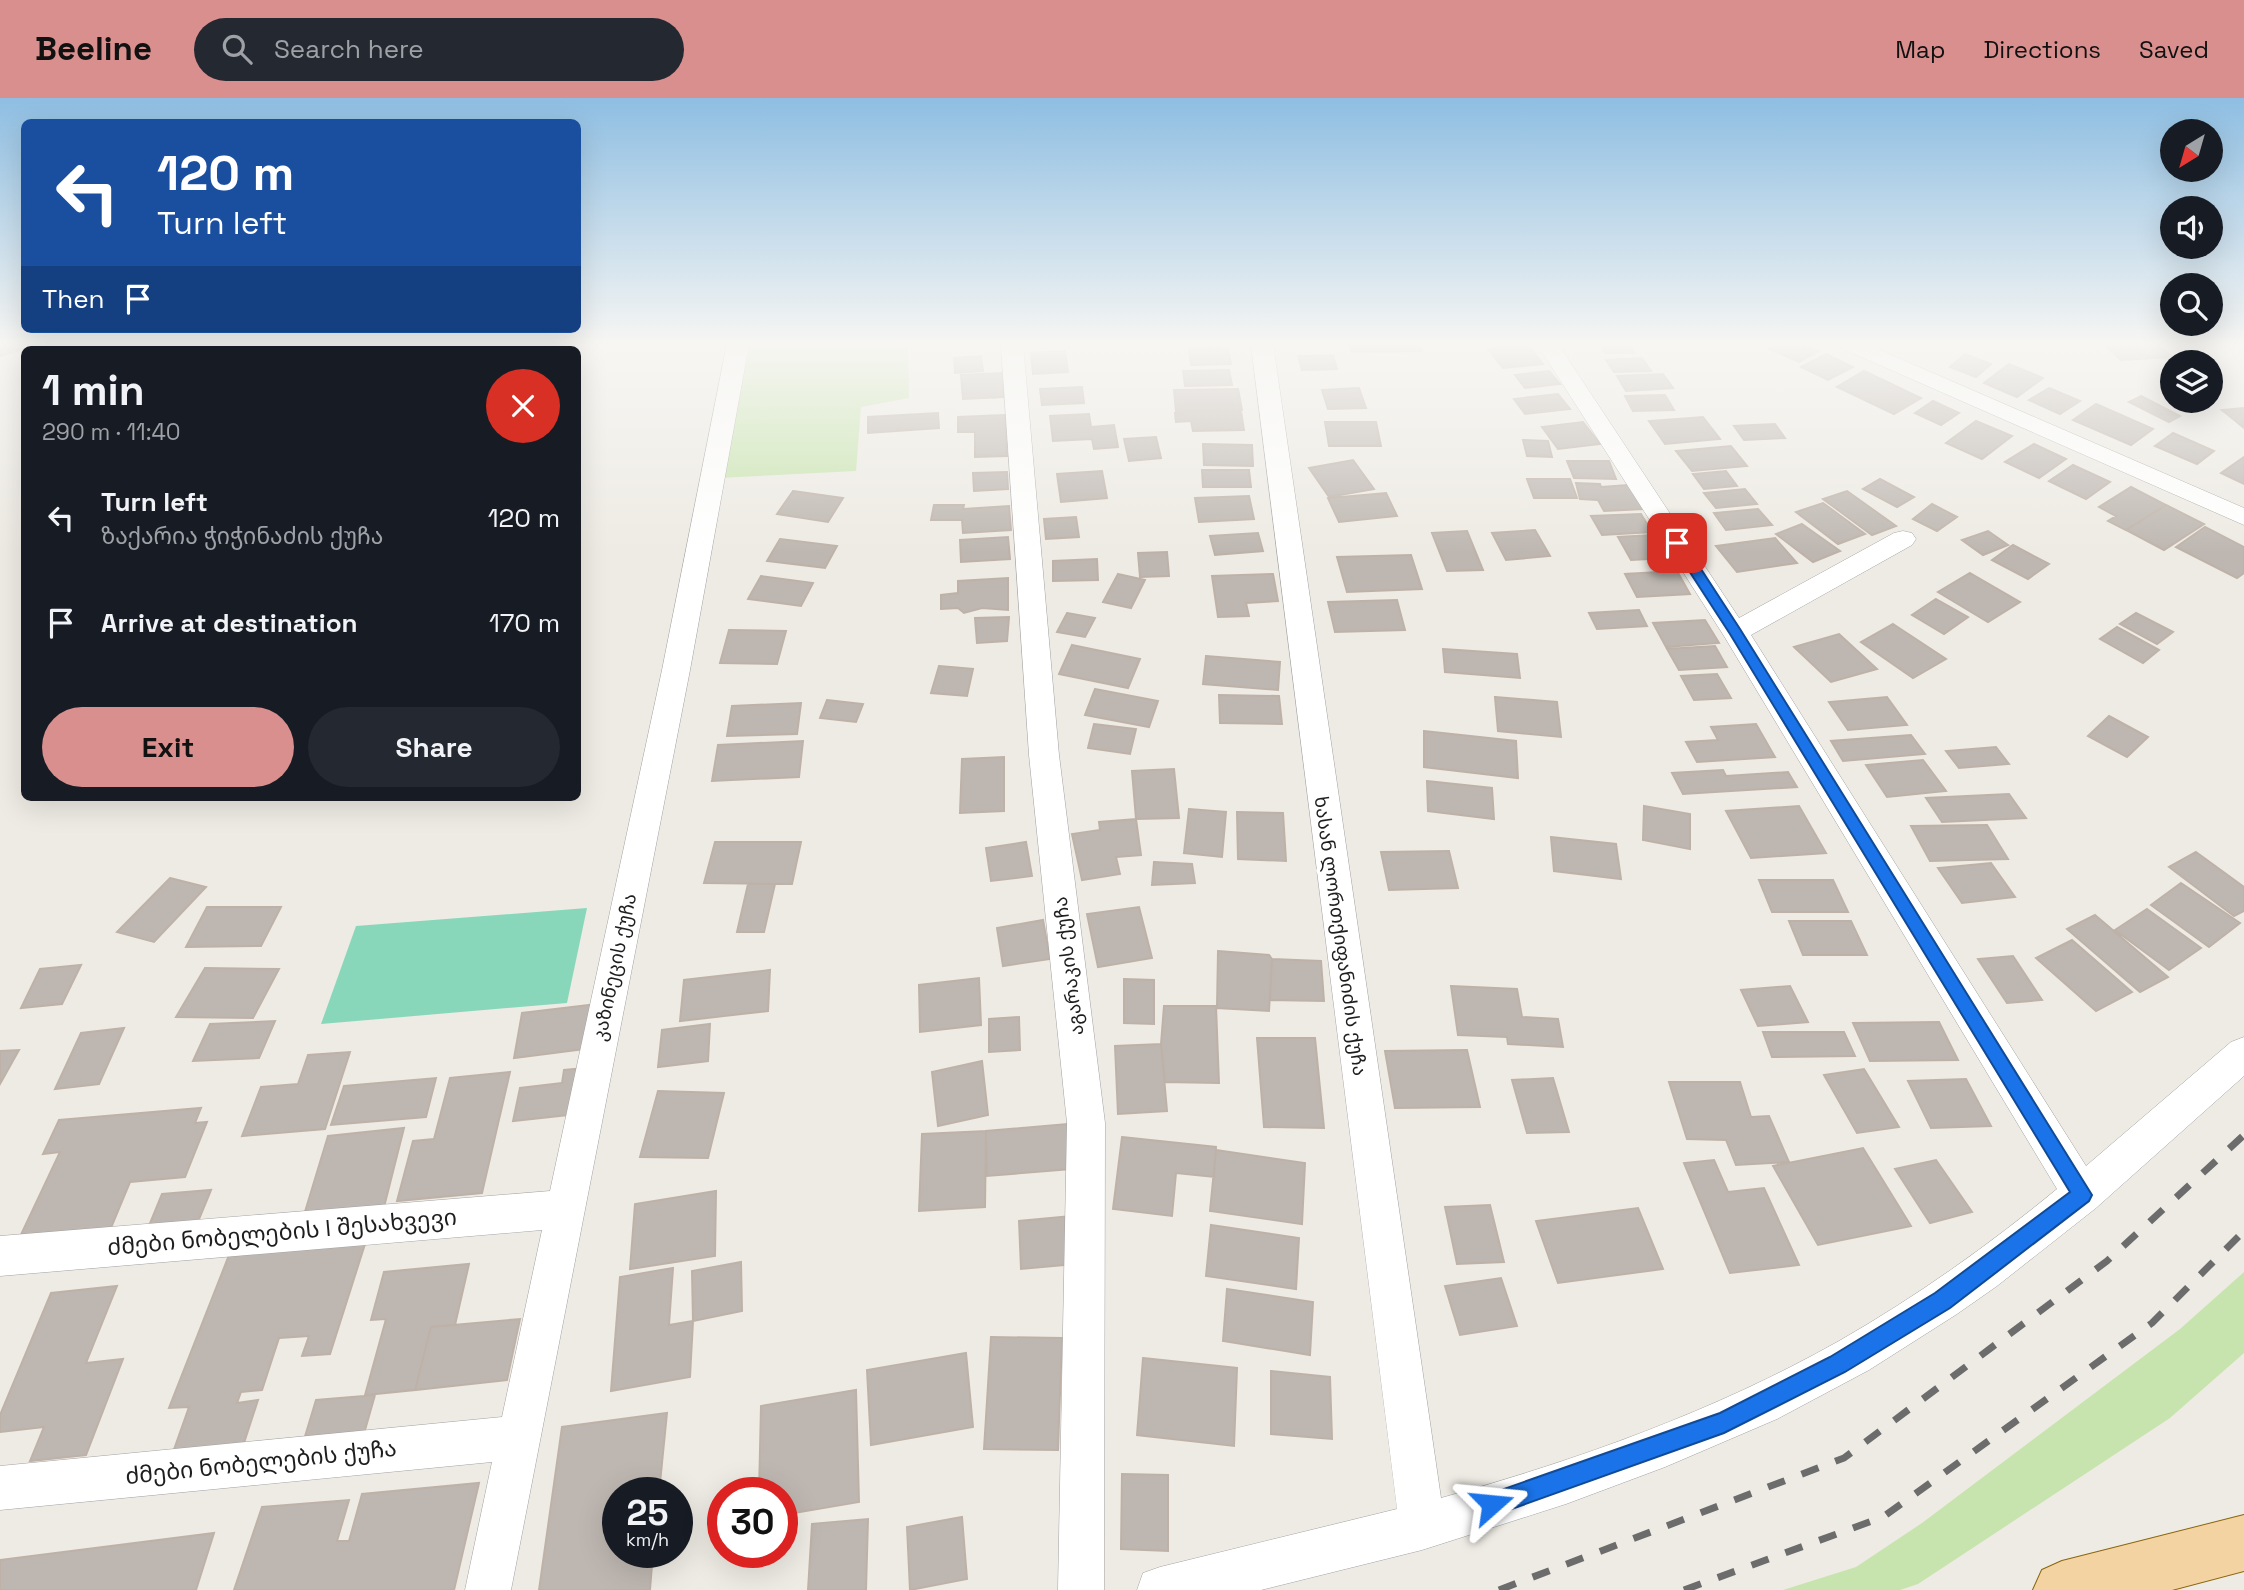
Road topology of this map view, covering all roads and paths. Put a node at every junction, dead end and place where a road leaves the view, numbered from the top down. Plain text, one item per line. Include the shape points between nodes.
1 (725, 414) edge
2 (1017, 414) edge
3 (1271, 414) edge
4 (1592, 414) edge
5 (2007, 414) edge
6 (2244, 517) edge
7 (1902, 539) dead end
8 (1735, 632) junction
9 (2244, 1053) edge
10 (2082, 1195) junction
11 (565, 1209) junction
12 (0, 1256) edge
13 (521, 1437) junction
14 (0, 1488) edge
15 (1422, 1527) junction
16 (2244, 1543) edge
17 (488, 1590) edge
18 (1081, 1590) edge
19 (1160, 1590) edge
20 (2062, 1590) edge

1 - 11 street, კაზინეცის ქუჩა
2 - 18 street, აგარაკის ქუჩა via 1044,755 1086,1123
3 - 15 street, ხასან ლორთქიფანიძის ქუჩა
4 - 8 street
5 - 6 street
7 - 8 street
8 - 10 street
9 - 10 street
10 - 15 street via 1943,1300 1838,1364 1737,1416
11 - 12 street, ძმები ნობელების I შესახვევი
11 - 13 street, კაზინეცის ქუჩა
13 - 14 street, ძმები ნობელების ქუჩა
13 - 17 street, კაზინეცის ქუჩა
15 - 19 street
16 - 20 main road

